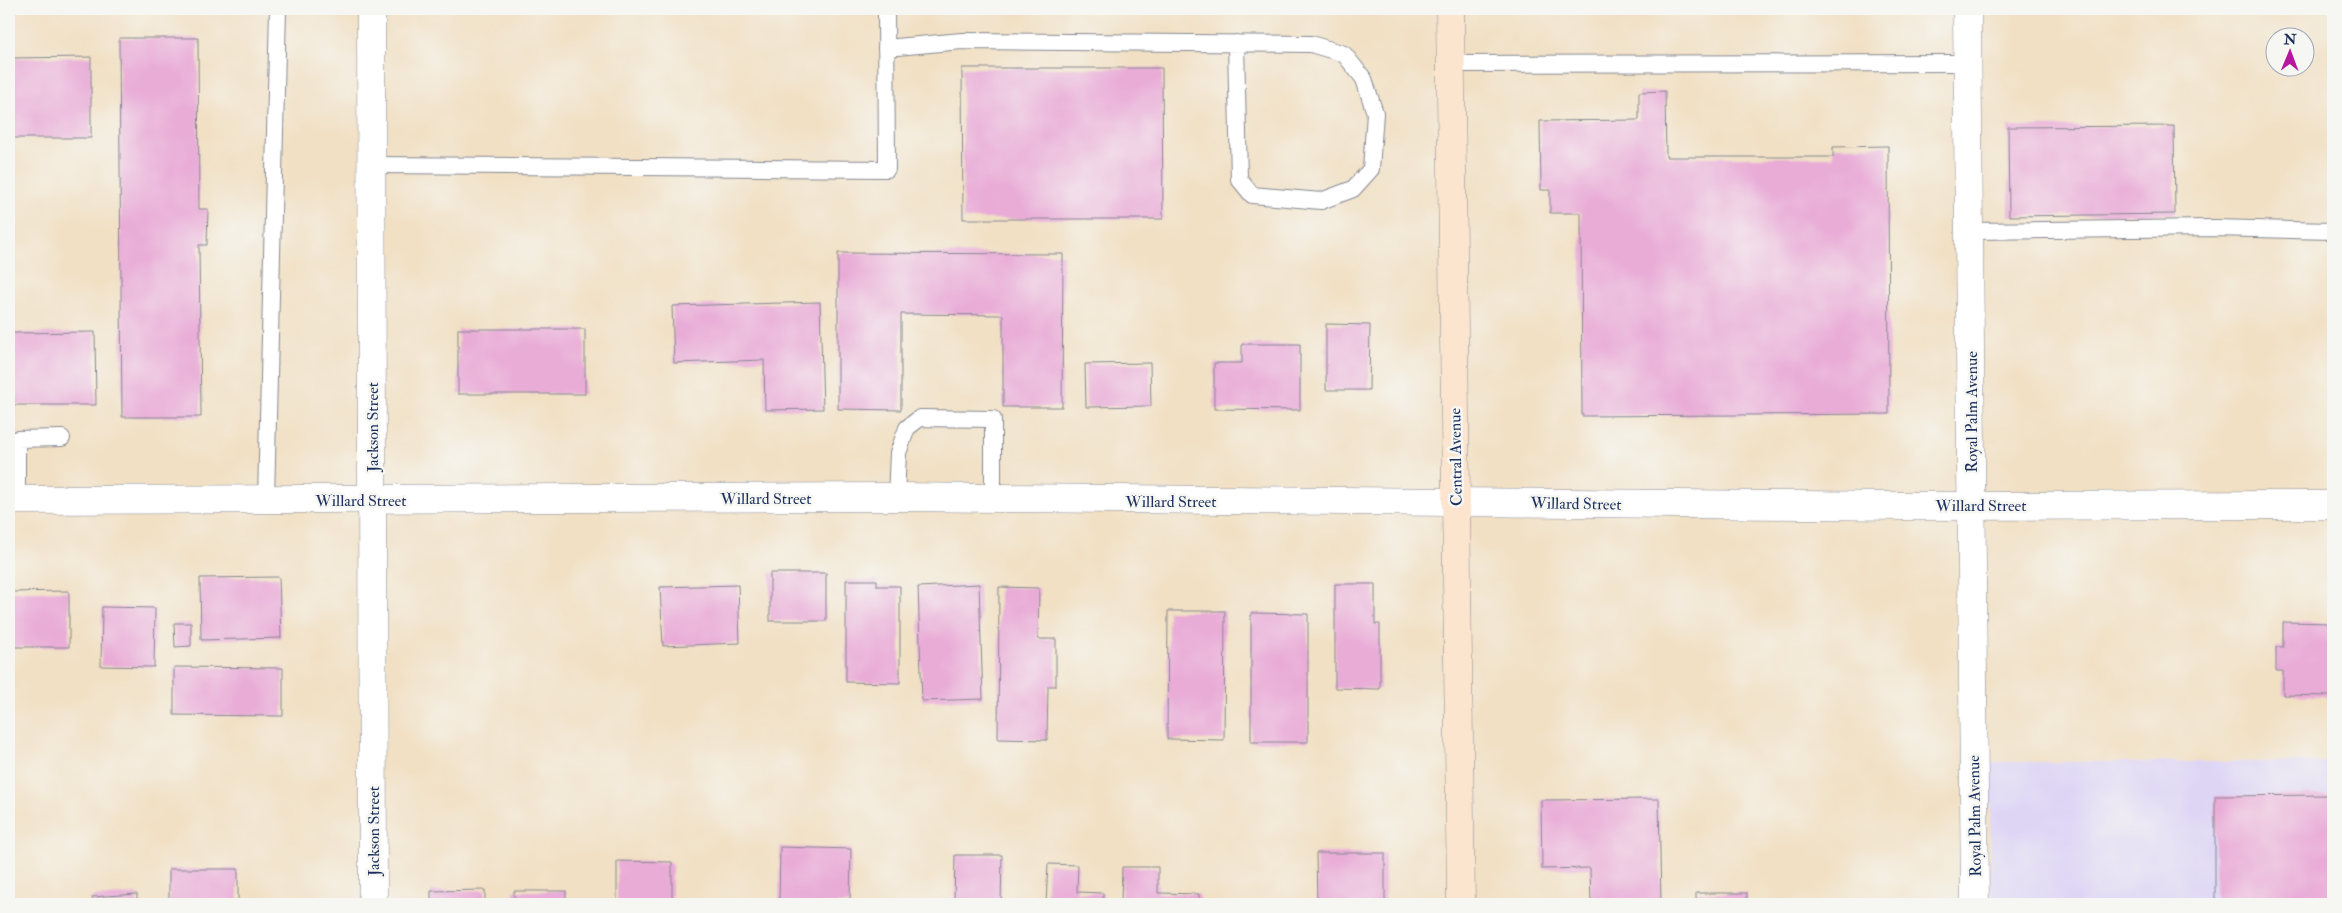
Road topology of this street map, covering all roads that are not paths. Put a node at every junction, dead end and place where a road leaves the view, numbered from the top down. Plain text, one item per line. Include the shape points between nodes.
1 (278, 9) edge
2 (371, 9) edge
3 (886, 9) edge
4 (1450, 9) edge
5 (1967, 9) edge
6 (1236, 44) junction
7 (886, 48) junction
8 (1968, 63) junction
9 (1450, 64) junction
10 (371, 164) junction
11 (1969, 231) junction
12 (2333, 231) edge
13 (62, 438) dead end
14 (13, 439) edge
15 (896, 497) junction
16 (992, 499) junction
17 (13, 500) edge
18 (266, 500) junction
19 (372, 500) junction
20 (1456, 501) junction
21 (1970, 504) junction
22 (2333, 504) edge
23 (373, 904) edge
24 (1461, 904) edge
25 (1976, 904) edge

1 - 18 lane
2 - 10 street, Jackson Street
3 - 7 lane
4 - 9 street, Central Avenue
5 - 8 street, Royal Palm Avenue
6 - 6 lane via 1311,44 1344,54 1364,79 1375,113 1371,170 1353,189 1321,201 1252,195 1239,179
6 - 7 lane via 962,41
7 - 10 lane via 887,169
8 - 9 lane
8 - 11 street, Royal Palm Avenue
9 - 20 street, Central Avenue
10 - 19 street, Jackson Street
11 - 12 lane via 2214,228
11 - 21 street, Royal Palm Avenue
13 - 14 lane
14 - 17 lane
15 - 16 street, Willard Street
15 - 16 lane via 898,453 907,428 920,418 993,419
15 - 19 street, Willard Street
16 - 20 street, Willard Street
17 - 18 street, Willard Street
18 - 19 street, Willard Street
19 - 23 street, Jackson Street
20 - 21 street, Willard Street
20 - 24 street, Central Avenue
21 - 22 street, Willard Street
21 - 25 street, Royal Palm Avenue

